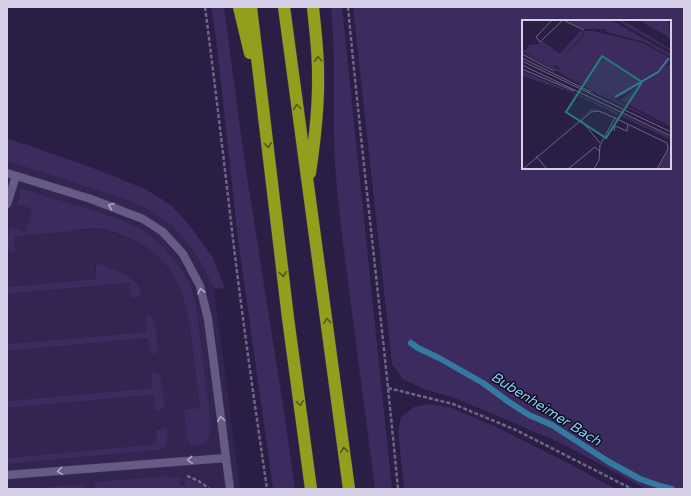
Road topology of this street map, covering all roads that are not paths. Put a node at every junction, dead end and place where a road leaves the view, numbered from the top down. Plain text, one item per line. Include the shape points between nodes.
1 (238, 7) edge
2 (251, 7) edge
3 (284, 7) edge
4 (313, 7) edge
5 (263, 107) junction
6 (7, 172) edge
7 (16, 176) junction
8 (308, 187) junction
9 (7, 204) edge
10 (226, 458) junction
11 (7, 475) edge
12 (230, 489) edge
13 (312, 489) edge
14 (349, 489) edge

1 - 5 highway
2 - 5 highway
8 -> 3 highway
8 -> 4 highway via 316,135 318,78
5 -> 13 highway via 287,310
6 - 7 lane
7 - 9 lane
10 -> 7 lane via 208,319 200,286 183,254 163,232 143,219 91,199
14 -> 8 highway
10 -> 11 lane
10 - 12 lane

